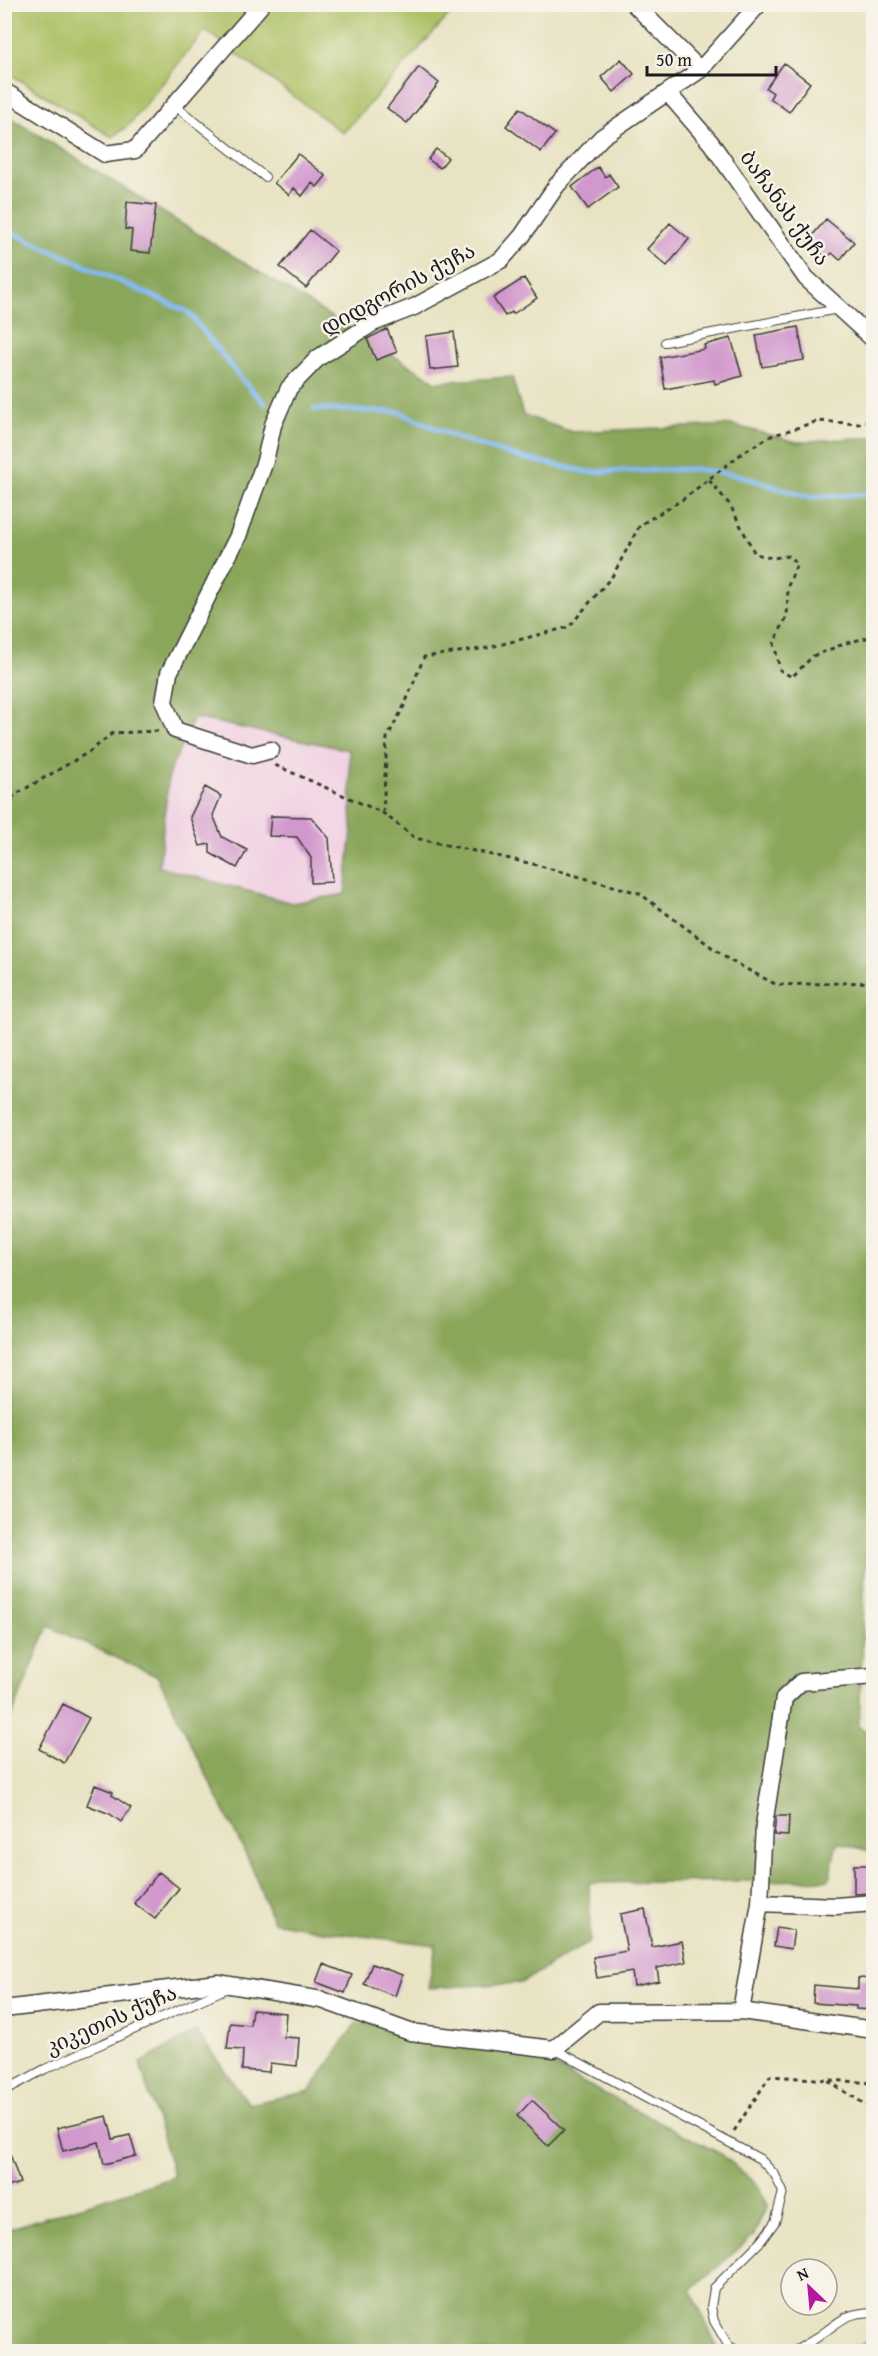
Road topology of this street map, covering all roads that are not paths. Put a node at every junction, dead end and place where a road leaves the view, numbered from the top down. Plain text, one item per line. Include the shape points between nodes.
1 (262, 4) edge
2 (634, 4) edge
3 (759, 4) edge
4 (700, 70) junction
5 (4, 91) edge
6 (668, 93) junction
7 (174, 105) junction
8 (266, 177) dead end
9 (838, 309) junction
10 (873, 340) edge
11 (665, 342) dead end
12 (271, 750) dead end
13 (873, 1676) edge
14 (760, 1902) junction
15 (873, 1903) edge
16 (233, 1986) junction
17 (4, 2009) edge
18 (741, 2011) junction
19 (873, 2030) edge
20 (554, 2049) junction
21 (5, 2090) edge
22 (873, 2312) edge
23 (740, 2352) edge
24 (793, 2352) edge

1 - 7 street
2 - 4 street
3 - 4 street, დიდგორის ქუჩა
4 - 6 street, დიდგორის ქუჩა
5 - 7 street via 105,154 135,150
6 - 9 street, ბაჩანას ქუჩა via 711,143 806,278
6 - 12 street, დიდგორის ქუჩა via 602,137 557,185 501,260 414,307 373,323 318,358 290,388 273,425 265,461 238,536 169,673 164,702 175,730 252,755
7 - 8 lane
9 - 10 street, ბაჩანას ქუჩა
9 - 11 lane
13 - 14 street via 801,1682 784,1698 764,1825
14 - 15 street via 836,1906
14 - 18 street
16 - 17 street via 218,1983
16 - 20 street via 322,2000 411,2032
16 - 21 lane, კიკეთის ქუჩა
18 - 19 street
18 - 20 street via 599,2013
20 - 23 lane via 760,2159 775,2175 783,2192 775,2222 714,2288 714,2321 728,2345
22 - 24 lane via 840,2319

